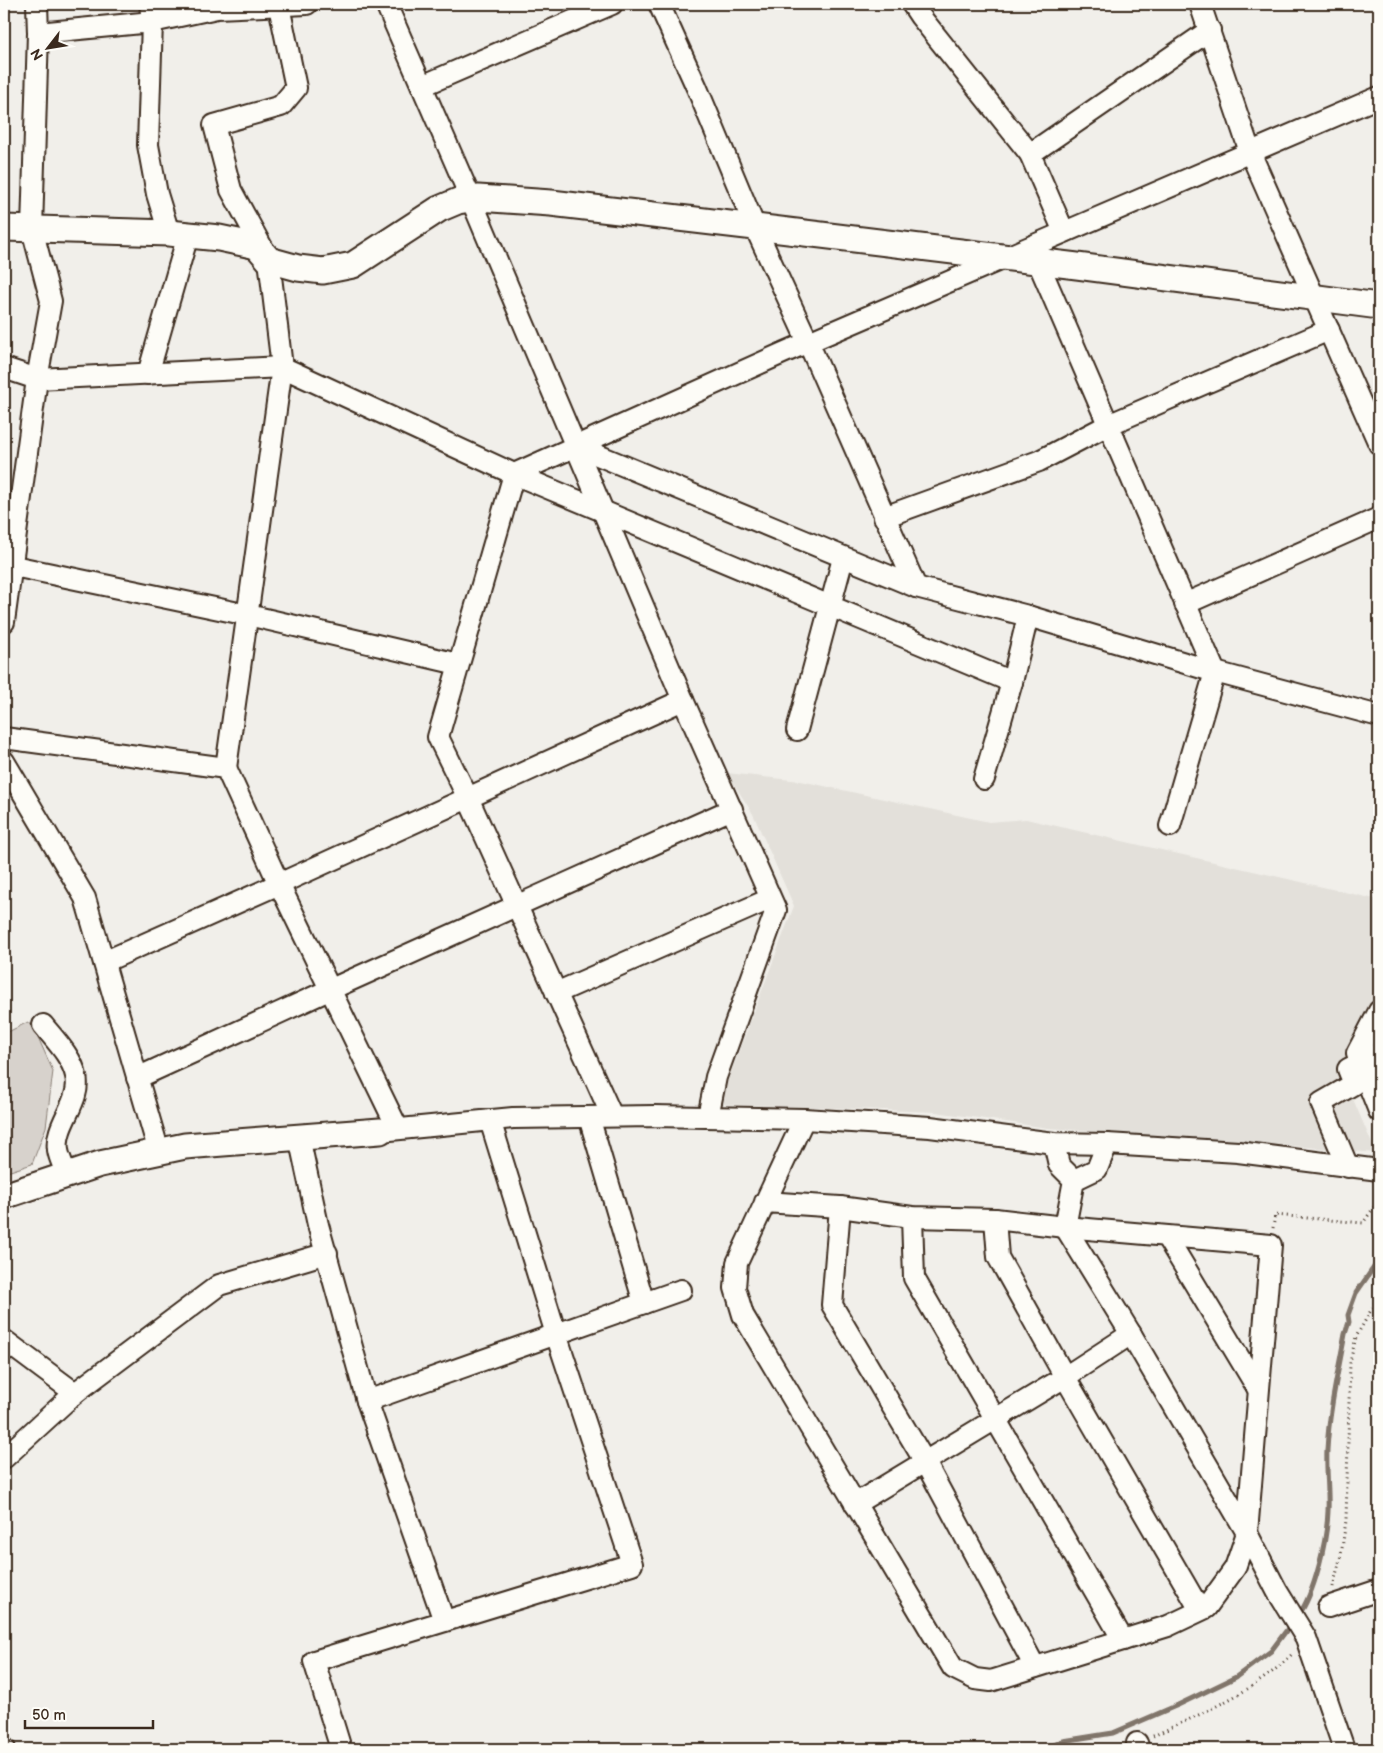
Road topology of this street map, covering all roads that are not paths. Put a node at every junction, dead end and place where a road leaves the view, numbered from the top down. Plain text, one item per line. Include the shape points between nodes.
1 (37, 4) edge
2 (307, 4) edge
3 (386, 4) edge
4 (612, 4) edge
5 (659, 4) edge
6 (912, 4) edge
7 (1200, 4) edge
8 (258, 5) edge
9 (279, 6) junction
10 (151, 13) edge
11 (1210, 30) junction
12 (38, 33) junction
13 (422, 86) junction
14 (1379, 97) edge
15 (1250, 152) junction
16 (1030, 154) junction
17 (471, 199) junction
18 (755, 227) junction
19 (4, 228) edge
20 (32, 229) junction
21 (1064, 232) junction
22 (179, 234) junction
23 (1005, 258) junction
24 (269, 260) junction
25 (1038, 262) junction
26 (1316, 298) junction
27 (1379, 306) edge
28 (1330, 330) junction
29 (808, 342) junction
30 (282, 367) junction
31 (4, 368) edge
32 (148, 374) junction
33 (37, 379) junction
34 (1108, 425) junction
35 (1379, 444) edge
36 (576, 446) junction
37 (514, 474) junction
38 (604, 512) junction
39 (884, 517) junction
40 (1379, 518) edge
41 (844, 558) junction
42 (7, 565) edge
43 (916, 587) junction
44 (1186, 604) junction
45 (830, 607) junction
46 (248, 615) junction
47 (1028, 616) junction
48 (4, 622) edge
49 (458, 664) junction
50 (1214, 672) junction
51 (1012, 682) junction
52 (683, 700) junction
53 (1379, 716) edge
54 (797, 730) dead end
55 (4, 738) edge
56 (4, 761) edge
57 (226, 768) junction
58 (984, 779) dead end
59 (468, 798) junction
60 (732, 809) junction
61 (1170, 826) dead end
62 (279, 884) junction
63 (770, 899) junction
64 (517, 906) junction
65 (104, 962) junction
66 (330, 990) junction
67 (556, 993) junction
68 (1379, 1011) edge
69 (43, 1025) dead end
70 (1379, 1053) edge
71 (1360, 1063) junction
72 (137, 1078) junction
73 (1379, 1111) edge
74 (612, 1116) junction
75 (589, 1117) junction
76 (708, 1117) junction
77 (804, 1118) junction
78 (490, 1120) junction
79 (389, 1130) junction
80 (299, 1138) junction
81 (1054, 1143) junction
82 (1107, 1144) junction
83 (159, 1152) junction
84 (1348, 1167) junction
85 (1379, 1170) edge
86 (67, 1175) junction
87 (1074, 1180) junction
88 (4, 1196) edge
89 (765, 1202) junction
90 (840, 1207) junction
91 (912, 1217) junction
92 (995, 1219) junction
93 (1065, 1227) junction
94 (1166, 1236) junction
95 (327, 1253) junction
96 (681, 1290) dead end
97 (644, 1303) junction
98 (556, 1334) junction
99 (1131, 1334) junction
100 (4, 1340) edge
101 (1065, 1377) junction
102 (1258, 1389) junction
103 (75, 1393) junction
104 (367, 1401) junction
105 (995, 1419) junction
106 (4, 1458) edge
107 (926, 1462) junction
108 (856, 1504) junction
109 (1247, 1533) junction
110 (1379, 1590) edge
111 (1328, 1607) road end
112 (1200, 1610) junction
113 (444, 1621) junction
114 (1123, 1640) junction
115 (1035, 1667) junction
116 (341, 1749) edge
117 (1344, 1749) edge

1 - 12 street
2 - 9 street
3 - 13 street
4 - 13 street
5 - 18 street
6 - 16 street
7 - 11 street
8 - 9 street
8 - 10 street
9 - 24 street via 296,88 281,106 214,125 231,190
10 - 12 street
10 - 22 street via 148,145 157,194
11 - 15 street
11 - 16 street
12 - 20 street
13 - 17 street
14 - 15 street
15 - 21 street
15 - 26 street
16 - 21 street
17 - 18 street via 551,202
17 - 24 street via 439,210 353,265 323,271
17 - 36 street
18 - 23 street
18 - 29 street
19 - 20 street
20 - 22 street
20 - 33 street via 51,301
21 - 23 street
22 - 24 street via 257,246
22 - 32 street
23 - 25 street
23 - 29 street
24 - 30 street
25 - 26 street
25 - 34 street
26 - 27 street
26 - 28 street
28 - 34 street
28 - 35 street
29 - 36 street
29 - 39 street
30 - 32 street
30 - 37 street
30 - 46 street
31 - 33 street
32 - 33 street
33 - 42 street
34 - 39 street via 1039,461
34 - 44 street
36 - 37 street
36 - 38 street
36 - 41 street
37 - 38 street
37 - 49 street
38 - 45 street
38 - 52 street
39 - 43 street
40 - 44 street
41 - 43 street
41 - 45 street
42 - 46 street
42 - 48 street
43 - 47 street
44 - 50 street
45 - 51 street
45 - 54 street
46 - 49 street
46 - 57 street
47 - 50 street
47 - 51 street
49 - 59 street via 438,737
50 - 53 street
50 - 61 street
51 - 58 street
52 - 59 street
52 - 60 street
55 - 57 street
56 - 65 street via 85,898
57 - 62 street
59 - 62 street
59 - 64 street
60 - 63 street
60 - 64 street
62 - 65 street
62 - 66 street
63 - 67 street
63 - 76 street via 776,910 716,1077
64 - 66 street
64 - 67 street
65 - 72 street
66 - 72 street
66 - 79 street
67 - 74 street
68 - 71 street via 1357,1053
69 - 86 street via 70,1061 76,1077 75,1094 58,1136 58,1150
70 - 71 street
71 - 73 street
71 - 84 street via 1348,1069 1354,1084 1321,1103
72 - 83 street
74 - 75 street
74 - 76 street
75 - 78 street
75 - 97 street
76 - 77 street
77 - 81 street via 930,1127
77 - 89 street
78 - 79 street
78 - 98 street
79 - 80 street
80 - 83 street via 185,1146
80 - 95 street
81 - 82 street
81 - 87 street via 1059,1165
82 - 84 street via 1238,1152
82 - 87 street via 1097,1169
83 - 86 street via 100,1164
84 - 85 street
86 - 88 street
87 - 93 street
89 - 90 street
89 - 108 street via 737,1263 735,1288 743,1315
90 - 91 street
90 - 107 street via 832,1305
91 - 92 street
91 - 105 street via 914,1278
92 - 93 street
92 - 101 street via 998,1258
93 - 94 street
93 - 99 street
94 - 102 street
94 - 102 street via 1271,1245
95 - 103 street via 219,1285
95 - 104 street
96 - 97 street
97 - 98 street
98 - 104 street
98 - 113 street via 632,1564
99 - 101 street
99 - 109 street
100 - 103 street
101 - 105 street
101 - 112 street
102 - 109 street
103 - 106 street
104 - 113 street
105 - 107 street
105 - 114 street
107 - 108 street
107 - 115 street
108 - 115 street via 953,1668 975,1679 991,1680
109 - 112 street via 1235,1568 1206,1608
109 - 117 street via 1304,1635
110 - 111 street
112 - 114 street via 1168,1626
113 - 116 street via 314,1661
114 - 115 street

